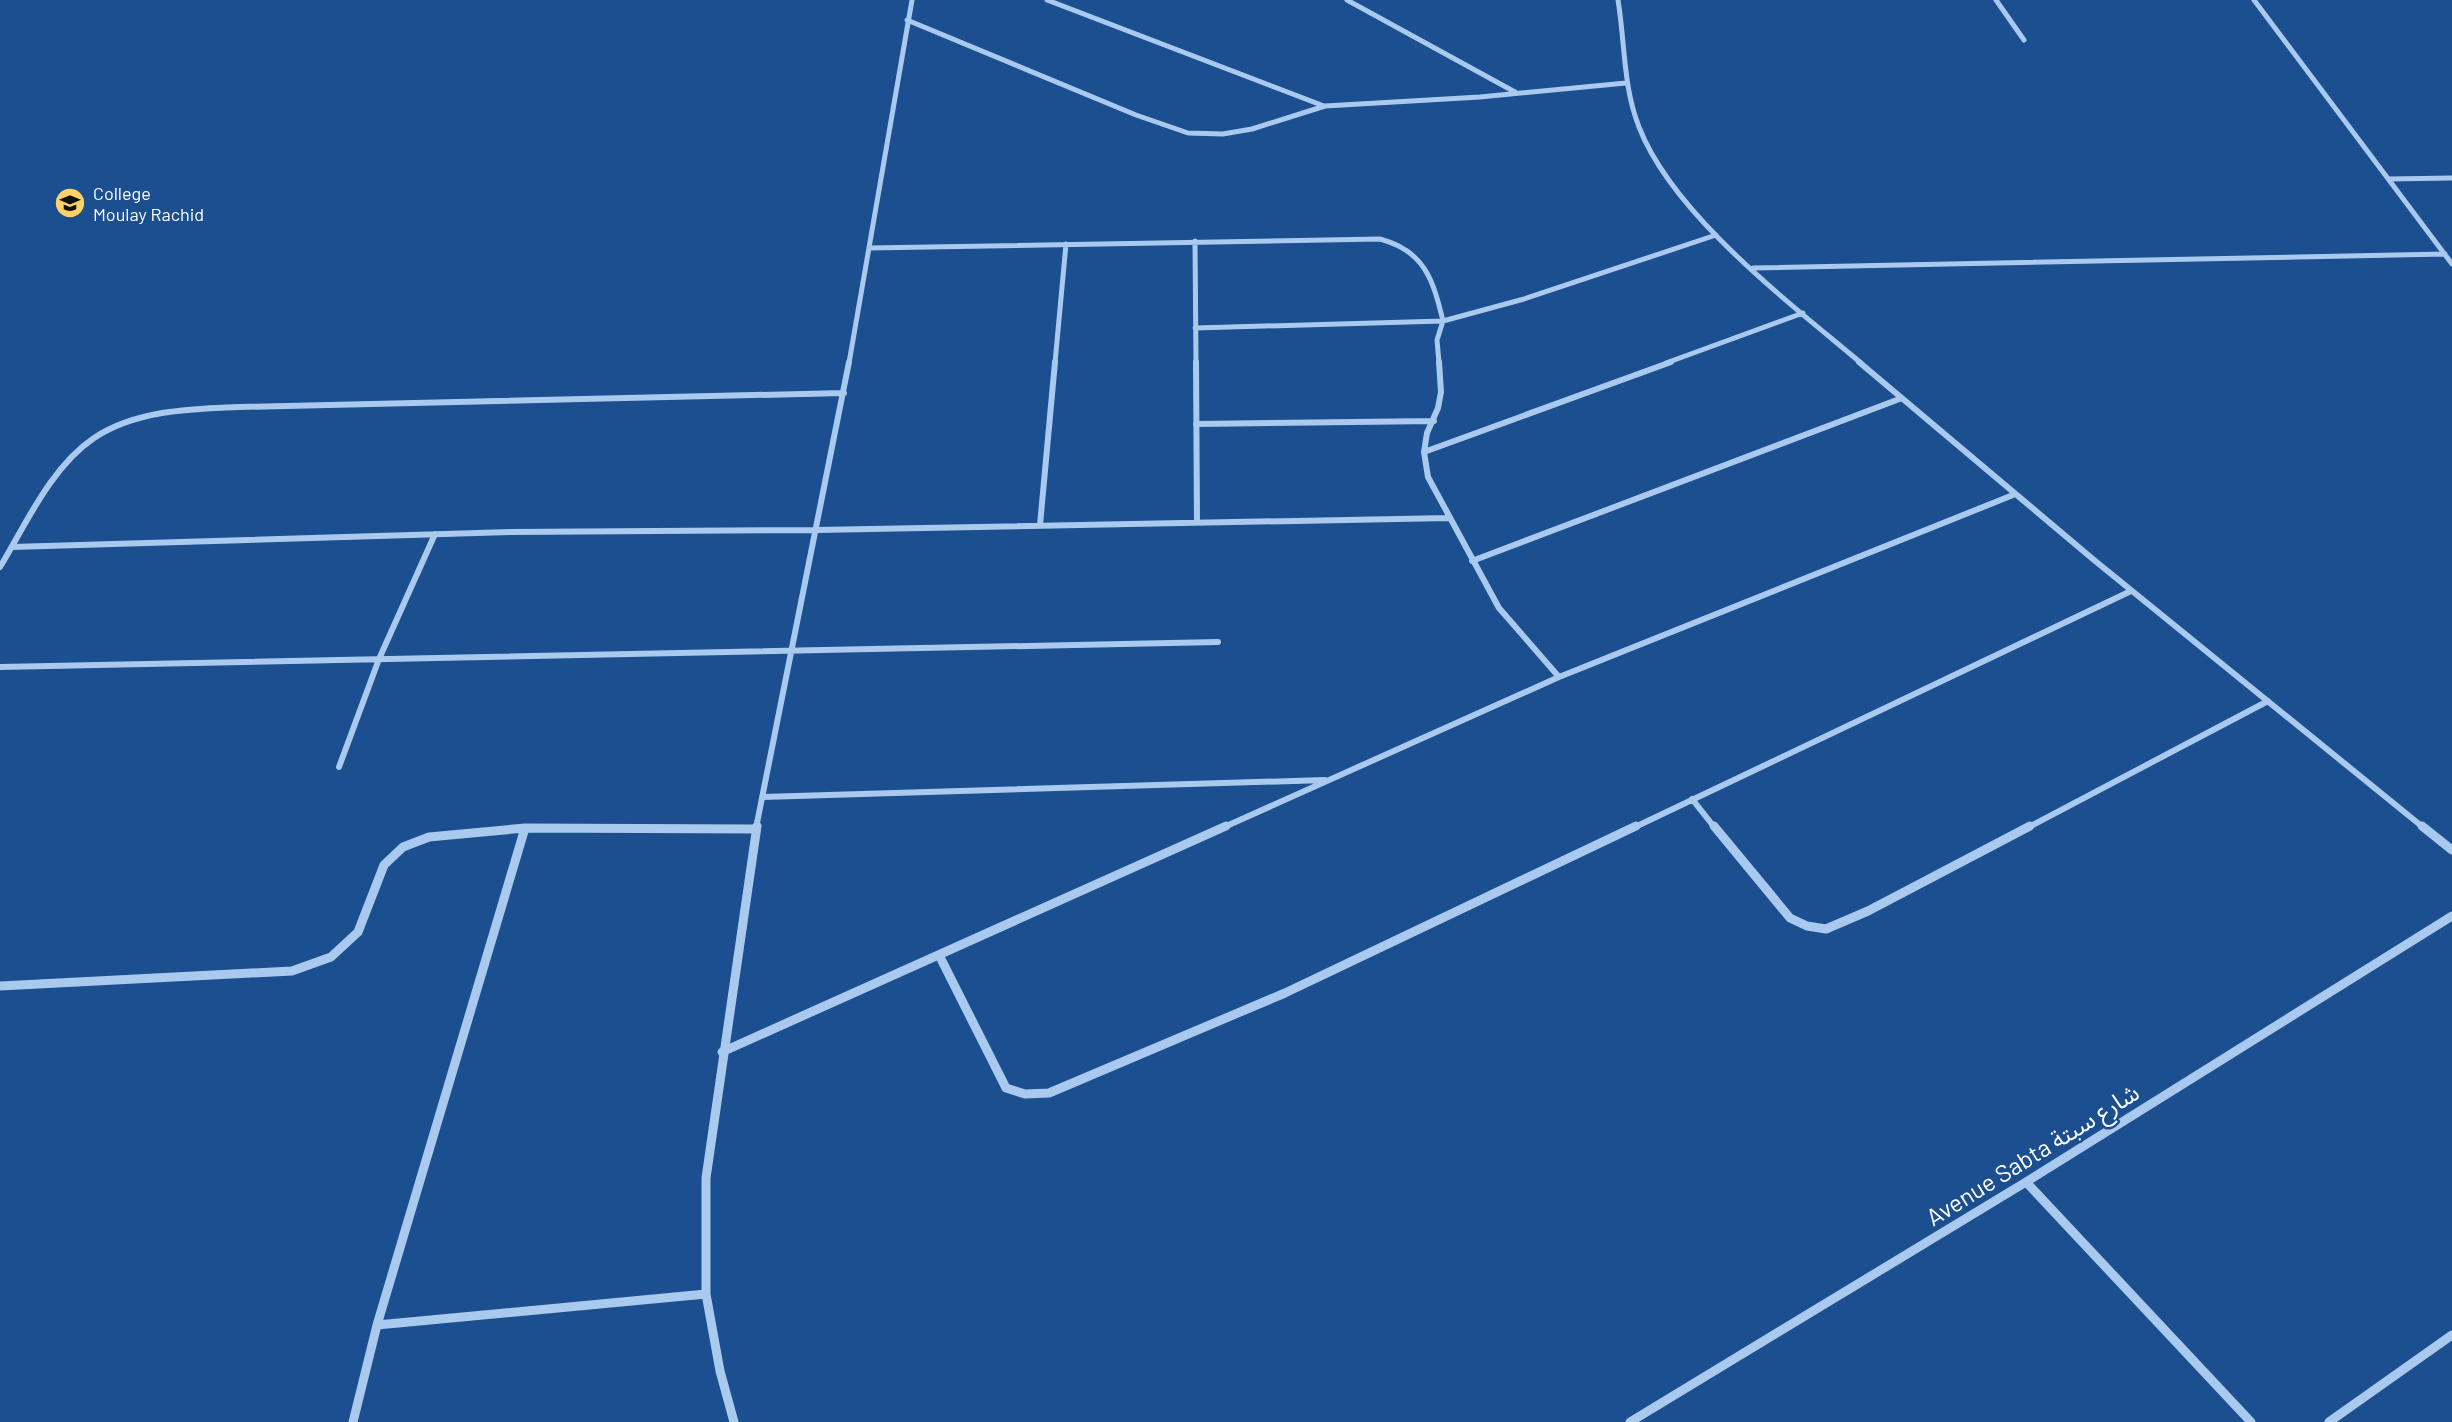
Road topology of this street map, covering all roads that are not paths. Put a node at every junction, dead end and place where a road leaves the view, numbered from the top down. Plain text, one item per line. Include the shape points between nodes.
1 (912, 0) edge
2 (1047, 0) edge
3 (1347, 0) edge
4 (1618, 0) edge
5 (1996, 0) edge
6 (2254, 0) edge
7 (907, 20) junction
8 (2024, 40) dead end
9 (1626, 83) junction
10 (1517, 93) junction
11 (1325, 106) junction
12 (2452, 178) edge
13 (2389, 179) junction
14 (1716, 235) junction
15 (1195, 241) junction
16 (1066, 244) junction
17 (869, 248) junction
18 (2445, 254) junction
19 (2452, 264) edge
20 (1753, 268) junction
21 (1803, 313) junction
22 (1443, 321) junction
23 (1195, 328) junction
24 (844, 393) junction
25 (1902, 398) junction
26 (1434, 421) junction
27 (1196, 424) junction
28 (1424, 452) junction
29 (2013, 495) junction
30 (1449, 518) junction
31 (1197, 523) junction
32 (1040, 525) junction
33 (817, 530) junction
34 (435, 534) junction
35 (12, 547) junction
36 (1472, 561) junction
37 (0, 567) edge
38 (2131, 590) junction
39 (1218, 642) dead end
40 (792, 651) junction
41 (379, 659) junction
42 (0, 667) edge
43 (1559, 677) junction
44 (2268, 701) junction
45 (339, 767) dead end
46 (1329, 780) junction
47 (763, 797) junction
48 (1692, 799) junction
49 (525, 828) junction
50 (756, 829) junction
51 (2452, 850) edge
52 (2452, 916) edge
53 (939, 955) junction
54 (0, 986) edge
55 (722, 1052) junction
56 (2026, 1182) junction
57 (706, 1294) junction
58 (377, 1325) junction
59 (2452, 1335) edge
60 (353, 1422) edge
61 (734, 1422) edge
62 (1630, 1422) edge
63 (2251, 1422) edge
64 (2329, 1422) edge

1 - 7 street
2 - 11 street
3 - 10 street
4 - 9 street
5 - 8 street
6 - 13 street
7 - 11 street via 1188,133 1252,129
7 - 17 street
9 - 10 street
9 - 14 street via 1646,143
10 - 11 street
12 - 13 street
13 - 18 street
14 - 20 street
14 - 22 street
15 - 16 street
15 - 22 street via 1392,241 1419,257 1428,270
15 - 23 street
16 - 17 street
16 - 32 street
17 - 24 street
18 - 19 street
18 - 20 street
20 - 21 street
21 - 25 street
21 - 28 street
22 - 23 street
22 - 26 street via 1437,340 1440,392
23 - 27 street
24 - 33 street
24 - 35 street via 287,406 164,414 123,424 93,439 55,478
25 - 29 street
25 - 36 street
26 - 27 street
26 - 28 street
27 - 31 street
28 - 30 street via 1428,477
29 - 38 street
29 - 43 street
30 - 31 street
30 - 36 street
31 - 32 street
32 - 33 street
33 - 34 street
33 - 40 street
34 - 35 street
34 - 41 street
35 - 37 street
36 - 43 street via 1499,608
38 - 44 street
38 - 48 street
39 - 40 street
40 - 41 street
40 - 47 street
41 - 42 street
41 - 45 street
43 - 46 street
44 - 48 street via 1826,929 1790,918
44 - 51 street
46 - 47 street
46 - 53 street
47 - 50 street
48 - 53 street via 1285,992 1056,1092 1032,1096 1006,1088
49 - 50 street
49 - 54 street via 429,836 404,847 384,865 358,932 331,957 292,971
49 - 58 street
50 - 55 street
52 - 56 street, Avenue Sabta شارع سبتة
53 - 55 street
55 - 57 street via 706,1178
56 - 62 street, Avenue Sabta شارع سبتة
56 - 63 street
57 - 58 street
57 - 61 street
58 - 60 street
59 - 64 street

